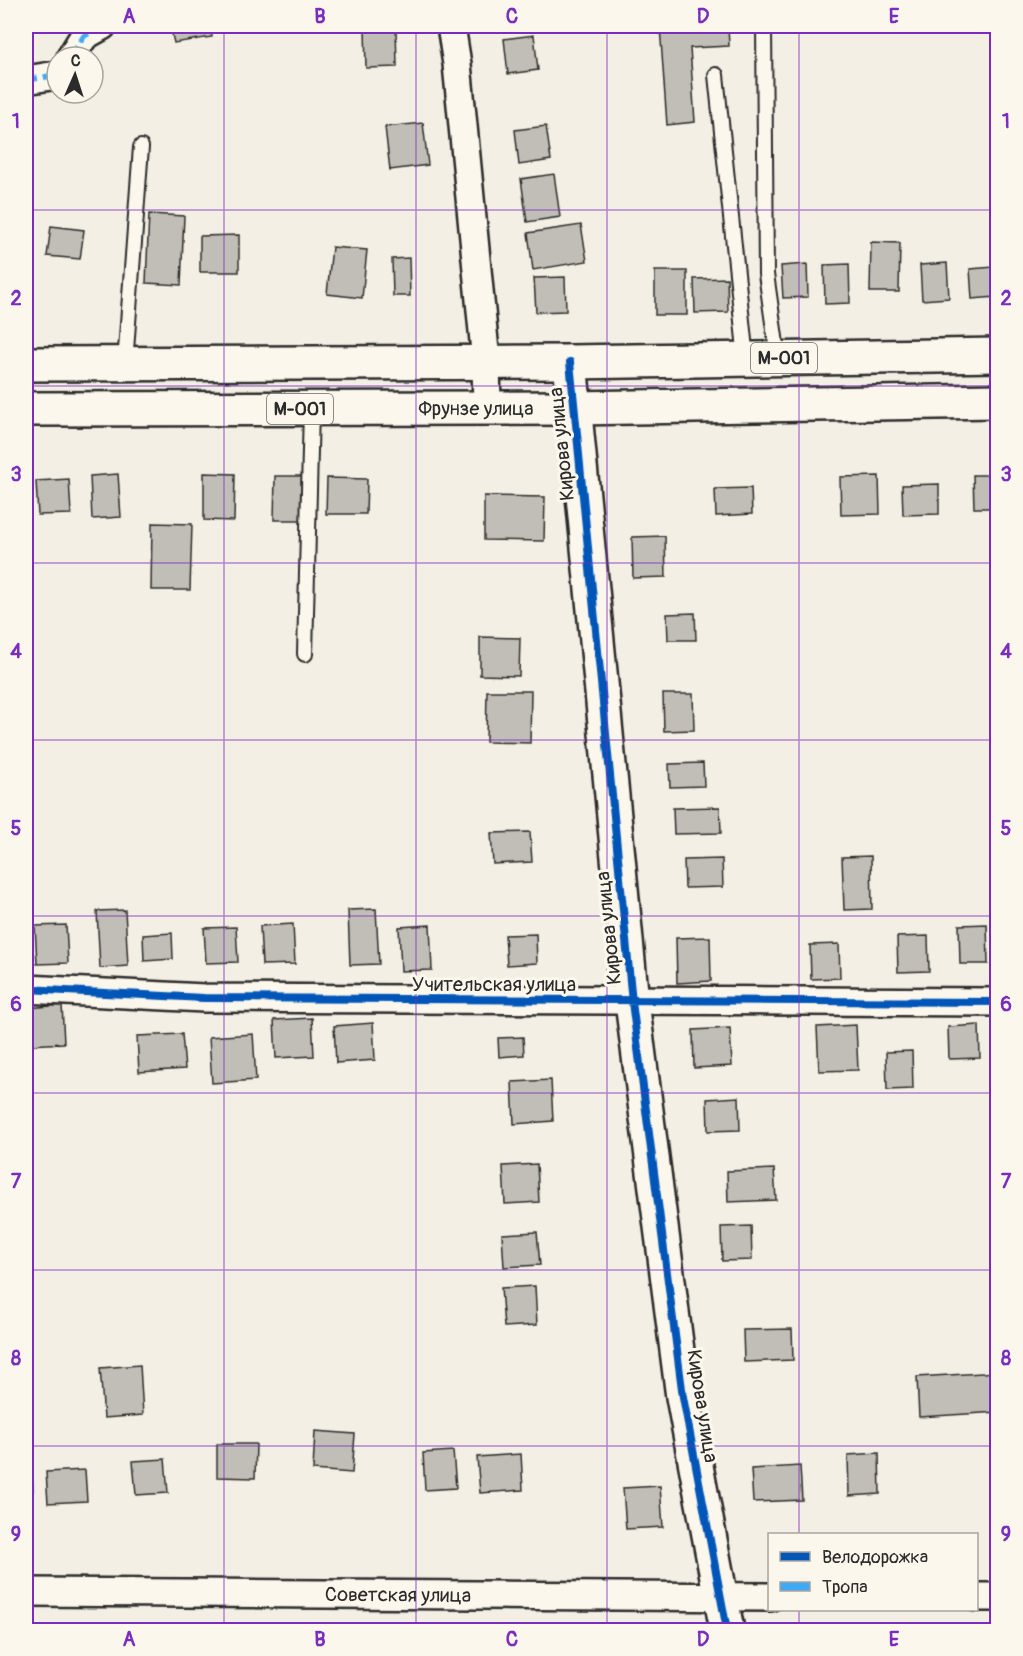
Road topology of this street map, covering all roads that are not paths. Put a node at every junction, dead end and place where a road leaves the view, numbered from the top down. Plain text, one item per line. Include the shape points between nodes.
1 (102, 26) edge
2 (451, 26) edge
3 (764, 26) edge
4 (78, 45) edge
5 (716, 75) dead end
6 (45, 77) edge
7 (26, 80) edge
8 (141, 147) dead end
9 (998, 355) edge
10 (778, 358) junction
11 (746, 359) junction
12 (486, 362) junction
13 (570, 362) junction
14 (26, 364) edge
15 (125, 364) junction
16 (998, 401) edge
17 (487, 408) junction
18 (574, 408) junction
19 (26, 409) edge
20 (311, 410) junction
21 (305, 654) dead end
22 (26, 989) edge
23 (632, 1002) junction
24 (998, 1002) edge
25 (26, 1592) edge
26 (720, 1597) junction
27 (768, 1597) edge
28 (978, 1597) edge
29 (998, 1597) edge
30 (727, 1630) edge

1 - 4 street via 84,36
2 - 12 street
3 - 10 lane via 766,274
5 - 11 lane
6 - 7 street
8 - 15 lane
9 - 10 main road, M-001
10 - 11 main road, M-001
11 - 13 main road, M-001
12 - 13 main road, M-001
12 - 15 main road, M-001
12 - 17 street
13 - 18 main road, Кирова улица
14 - 15 main road, M-001
16 - 18 main road, Фрунзе улица / M-001
17 - 18 main road, Фрунзе улица / M-001
17 - 20 main road, Фрунзе улица / M-001
18 - 23 main road, Кирова улица
19 - 20 main road, Фрунзе улица / M-001
20 - 21 lane
22 - 23 street, Учительская улица via 204,998
23 - 24 street, Учительская улица
23 - 26 main road, Кирова улица via 683,1397
25 - 26 street, Советская улица
26 - 27 street, Советская улица
26 - 30 main road, Кирова улица
28 - 29 street

